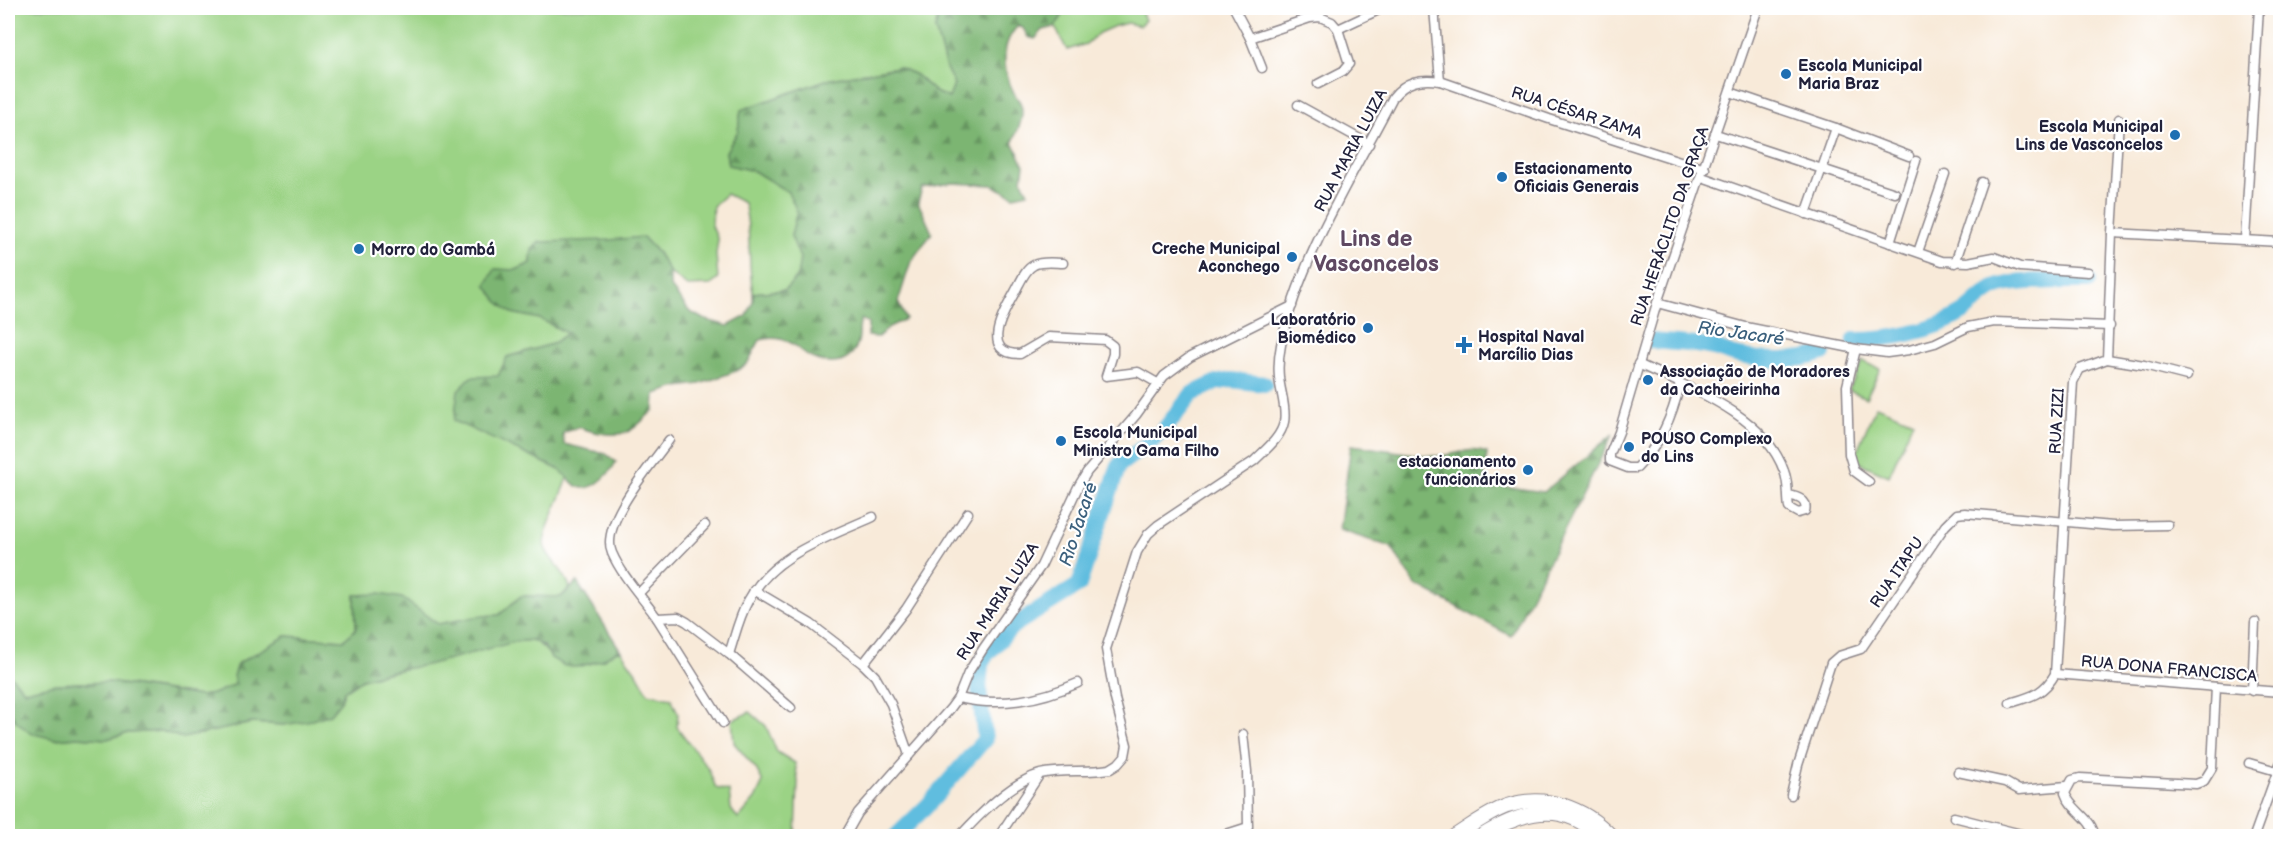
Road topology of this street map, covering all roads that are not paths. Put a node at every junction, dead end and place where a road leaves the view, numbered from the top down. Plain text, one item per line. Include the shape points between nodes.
1 (1234, 8) edge
2 (1383, 8) edge
3 (1434, 8) edge
4 (1758, 8) edge
5 (2259, 8) edge
6 (1338, 29) junction
7 (1250, 38) junction
8 (1262, 68) dead end
9 (1440, 81) junction
10 (1318, 84) dead end
11 (1730, 92) junction
12 (1298, 105) dead end
13 (2119, 119) dead end
14 (1836, 128) junction
15 (1716, 134) junction
16 (1369, 144) junction
17 (1821, 169) junction
18 (1703, 173) junction
19 (1945, 174) dead end
20 (1982, 182) dead end
21 (1895, 193) dead end
22 (1806, 214) junction
23 (2112, 233) junction
24 (2245, 239) junction
25 (2280, 242) edge
26 (1890, 243) junction
27 (1918, 252) junction
28 (1063, 263) dead end
29 (1955, 263) junction
30 (2088, 272) dead end
31 (1657, 303) junction
32 (1292, 306) junction
33 (2110, 326) junction
34 (1856, 349) junction
35 (2107, 359) junction
36 (1638, 364) junction
37 (2187, 376) dead end
38 (1159, 384) junction
39 (1680, 384) junction
40 (669, 440) dead end
41 (1869, 482) dead end
42 (1788, 495) dead end
43 (968, 513) dead end
44 (873, 517) dead end
45 (2065, 521) junction
46 (705, 525) dead end
47 (2168, 525) dead end
48 (754, 590) junction
49 (639, 593) junction
50 (657, 618) junction
51 (2255, 622) dead end
52 (729, 654) junction
53 (863, 664) junction
54 (2055, 674) junction
55 (1078, 683) dead end
56 (2216, 687) junction
57 (2252, 691) junction
58 (2280, 692) edge
59 (958, 698) junction
60 (2010, 703) dead end
61 (791, 708) dead end
62 (723, 723) dead end
63 (1243, 734) dead end
64 (909, 755) junction
65 (2249, 763) dead end
66 (2280, 769) edge
67 (1958, 771) dead end
68 (1039, 774) junction
69 (2067, 786) junction
70 (1791, 795) dead end
71 (1954, 817) dead end
72 (845, 837) edge
73 (960, 837) edge
74 (999, 837) edge
75 (1220, 837) edge
76 (1455, 837) edge
77 (1482, 837) edge
78 (1598, 837) edge
79 (1611, 837) edge
80 (2030, 837) edge
81 (2094, 837) edge
82 (2254, 837) edge

1 - 7 street
2 - 6 street
3 - 9 street
4 - 11 street, RUA HERÁCLITO DA GRAÇA
5 - 24 street
6 - 7 street via 1325,18 1315,16
6 - 10 street via 1349,64
7 - 8 street
9 - 16 street, RUA MARIA LUIZA via 1417,80 1400,88
9 - 18 street, RUA CÉSAR ZAMA
11 - 14 street
11 - 15 street, RUA HERÁCLITO DA GRAÇA
12 - 16 street
13 - 23 street
14 - 17 street
14 - 26 street via 1912,159
15 - 17 street
15 - 18 street, RUA HERÁCLITO DA GRAÇA
16 - 32 street, RUA MARIA LUIZA via 1316,246
17 - 21 street
17 - 22 street
18 - 22 street, RUA CÉSAR ZAMA
18 - 31 street, RUA HERÁCLITO DA GRAÇA
19 - 27 street
20 - 29 street
22 - 26 street, RUA CÉSAR ZAMA
23 - 24 street
23 - 33 street
24 - 25 street
26 - 27 street, RUA CÉSAR ZAMA
27 - 29 street, RUA CÉSAR ZAMA
28 - 38 street via 1037,264 1029,270 998,322 1001,346 1020,354 1049,337 1105,340 1113,346 1106,376 1138,372
29 - 30 street via 1994,256 2020,267
31 - 34 street via 1746,327
31 - 36 street, RUA HERÁCLITO DA GRAÇA
32 - 38 street, RUA MARIA LUIZA via 1190,357
32 - 68 street via 1279,361 1285,412 1282,429 1254,461 1148,534 1131,567 1106,649 1127,745 1125,756 1110,769
33 - 34 street via 1994,322 1968,327 1909,350 1887,353
33 - 35 street
34 - 41 street via 1847,386 1848,454 1854,471
35 - 37 street
35 - 45 street, RUA ZIZI via 2080,369 2073,382
36 - 39 street
36 - 39 street, RUA HERÁCLITO DA GRAÇA via 1610,454 1612,463 1637,468 1665,431
38 - 59 street, RUA MARIA LUIZA via 1087,472 1041,566 983,649
39 - 42 street via 1729,408 1763,437 1780,461
40 - 49 street via 622,507 609,537 610,551
43 - 53 street via 906,609
44 - 48 street via 796,552
45 - 47 street via 2113,526
45 - 54 street, RUA ZIZI
45 - 70 street, RUA ITAPU via 1957,514 1861,649 1831,663
46 - 49 street
48 - 52 street
48 - 53 street via 811,624
49 - 50 street
50 - 52 street via 678,617
50 - 62 street
51 - 57 street
52 - 61 street
53 - 64 street via 885,690
54 - 56 street, RUA DONA FRANCISCA
54 - 60 street via 2045,690
55 - 59 street via 1026,700 991,704
56 - 57 street, RUA DONA FRANCISCA
56 - 69 street via 2212,768 2204,781 2196,784 2080,778
57 - 58 street, RUA DONA FRANCISCA
59 - 64 street, RUA MARIA LUIZA
63 - 75 street via 1248,827
64 - 72 street, RUA MARIA LUIZA via 858,813
65 - 66 street
66 - 82 street
67 - 69 street via 2005,782 2019,790
68 - 73 street via 992,803
68 - 74 street
69 - 81 street via 2067,802 2092,827
71 - 80 street
76 - 79 main road via 1507,807 1540,801 1585,814
77 - 78 main road via 1515,818 1546,812 1583,823

